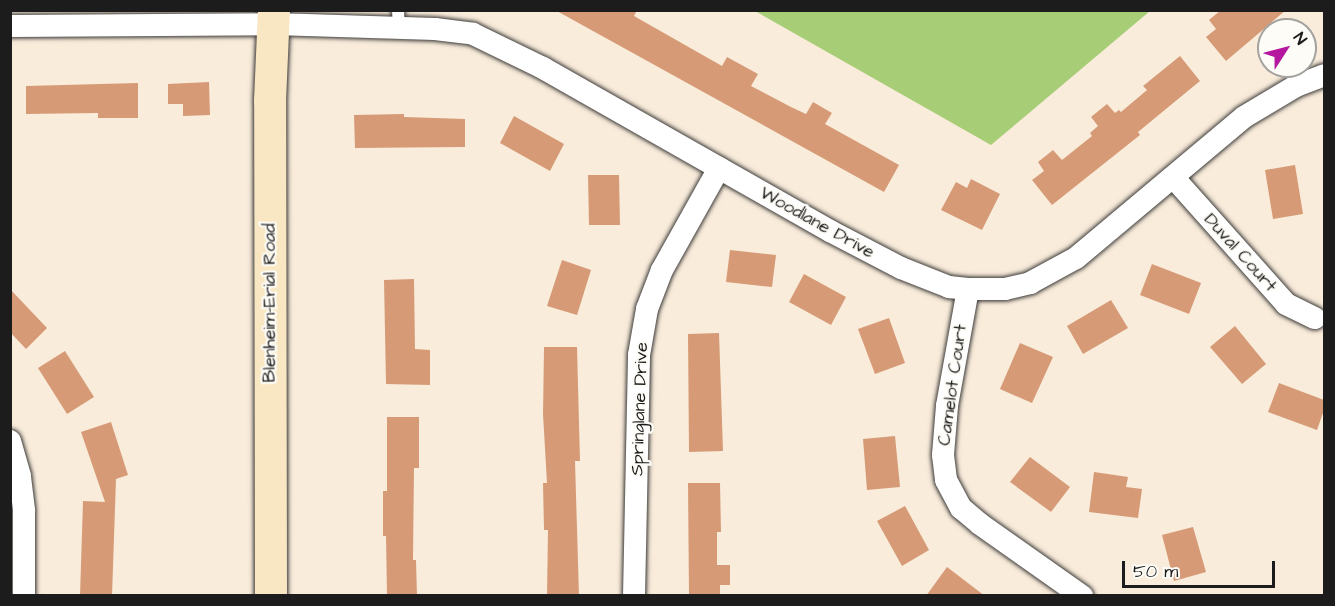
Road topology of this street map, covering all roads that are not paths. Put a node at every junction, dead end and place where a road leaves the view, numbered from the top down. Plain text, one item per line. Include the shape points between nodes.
1 (201, 17) edge
2 (274, 17) edge
3 (398, 19) edge
4 (10, 26) edge
5 (1324, 75) edge
6 (718, 168) junction
7 (1173, 177) junction
8 (968, 289) junction
9 (1315, 318) dead end
10 (10, 441) edge
11 (24, 596) edge
12 (271, 596) edge
13 (634, 596) edge
14 (1082, 596) edge

1 - 2 street, Woodlane Drive
1 - 4 street, Woodlane Drive
2 - 3 street, Woodlane Drive
2 - 12 main road, Blenheim-Erial Road via 270,101
3 - 6 street, Woodlane Drive via 472,34 543,68
5 - 7 street, Woodlane Drive via 1296,86 1244,117
6 - 8 street, Woodlane Drive via 901,268 949,287
6 - 13 street, Springlane Drive via 662,270 647,309 639,356
7 - 8 street, Woodlane Drive via 1077,258 1030,283 1005,289
7 - 9 street, Duval Court via 1286,304
8 - 14 street, Camelot Court via 947,406 943,455 946,480 961,508
10 - 11 street via 24,511

